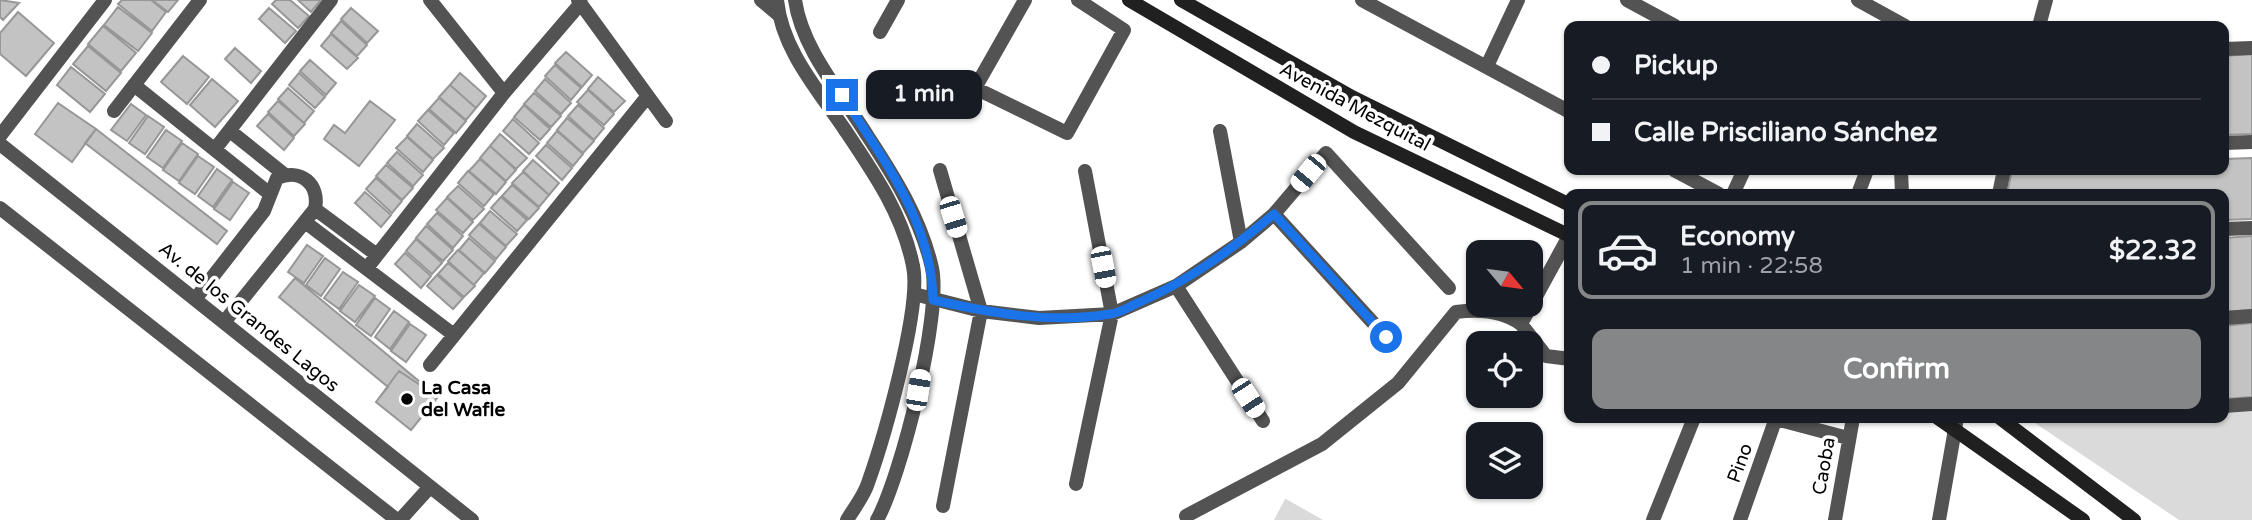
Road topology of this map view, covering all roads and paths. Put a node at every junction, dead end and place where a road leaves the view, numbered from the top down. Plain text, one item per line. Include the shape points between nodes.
1 (105, 0) edge
2 (200, 0) edge
3 (331, 0) edge
4 (430, 0) edge
5 (761, 0) edge
6 (795, 0) edge
7 (898, 0) edge
8 (1025, 0) edge
9 (1078, 0) edge
10 (1129, 0) edge
11 (1181, 0) edge
12 (1363, 0) edge
13 (1518, 0) edge
14 (1627, 0) edge
15 (1858, 0) edge
16 (2046, 0) edge
17 (579, 2) edge
18 (778, 7) edge
19 (1666, 21) edge
20 (1896, 21) edge
21 (2040, 21) edge
22 (880, 32) dead end
23 (2252, 48) edge
24 (2229, 49) edge
25 (1487, 66) junction
26 (134, 85) junction
27 (504, 93) junction
28 (647, 97) junction
29 (1564, 109) edge
30 (114, 111) dead end
31 (666, 121) dead end
32 (229, 131) junction
33 (1220, 131) dead end
34 (0, 136) edge
35 (2252, 142) edge
36 (2229, 143) edge
37 (0, 144) edge
38 (215, 149) junction
39 (940, 170) dead end
40 (1085, 171) dead end
41 (285, 175) junction
42 (1683, 175) edge
43 (1710, 189) edge
44 (270, 194) junction
45 (1564, 202) edge
46 (0, 208) edge
47 (315, 209) junction
48 (1274, 214) junction
49 (305, 222) junction
50 (2252, 228) edge
51 (2229, 229) edge
52 (1564, 234) edge
53 (1241, 242) junction
54 (1564, 245) edge
55 (377, 255) junction
56 (367, 268) junction
57 (1176, 286) junction
58 (1449, 288) dead end
59 (914, 294) junction
60 (196, 298) junction
61 (933, 300) junction
62 (981, 311) junction
63 (1112, 314) junction
64 (2252, 316) edge
65 (2229, 318) edge
66 (225, 321) junction
67 (1521, 324) junction
68 (454, 335) junction
69 (1386, 337) dead end
70 (1564, 358) edge
71 (430, 365) dead end
72 (2252, 404) edge
73 (2229, 406) edge
74 (1263, 421) dead end
75 (1692, 423) edge
76 (1775, 423) edge
77 (1791, 423) edge
78 (1852, 423) edge
79 (1956, 423) edge
80 (1957, 423) edge
81 (2006, 423) edge
82 (1848, 438) junction
83 (1076, 484) dead end
84 (429, 488) junction
85 (943, 506) dead end
86 (1186, 516) dead end
87 (398, 520) edge
88 (472, 520) edge
89 (847, 520) edge
90 (877, 520) edge
91 (1653, 520) edge
92 (1740, 520) edge
93 (1835, 520) edge
94 (1939, 520) edge
95 (2083, 520) edge
96 (2134, 520) edge

1 - 34 street
2 - 26 street
3 - 32 street
4 - 27 street
5 - 18 street
6 - 61 street via 815,54 895,177 919,225 933,270
7 - 22 street
8 - 9 street via 975,88 1067,133 1124,30
10 - 52 main road, Avenida Mezquital via 1354,132
11 - 45 main road, Avenida Mezquital via 1352,97
12 - 25 street
13 - 25 street
14 - 19 street
15 - 20 street
16 - 21 street
17 - 27 street
17 - 28 street
18 - 59 street via 792,51 879,181 902,225 914,269
23 - 24 street
25 - 29 street
26 - 30 street
26 - 38 street
27 - 55 street
28 - 31 street
28 - 68 street
32 - 38 street
32 - 41 street
33 - 53 street
35 - 36 street
37 - 60 street, Av. de los Grandes Lagos
38 - 44 street
39 - 62 street
40 - 63 street
41 - 44 street via 277,178
41 - 47 street via 308,180 316,193
42 - 43 street
44 - 60 street via 264,211
46 - 87 street
47 - 49 street
47 - 55 street
48 - 53 street
48 - 58 street via 1326,153
48 - 69 street
49 - 56 street
49 - 66 street
50 - 51 street
53 - 57 street
54 - 67 street
55 - 56 street
56 - 68 street
57 - 63 street
57 - 74 street
59 - 61 street
59 - 89 street via 895,389 867,486
60 - 66 street, Av. de los Grandes Lagos
61 - 62 street
61 - 90 street via 918,390 890,497
62 - 63 street via 1040,318
62 - 85 street
63 - 83 street
64 - 65 street
66 - 84 street, Av. de los Grandes Lagos
67 - 70 street via 1546,356
67 - 86 street via 1508,315 1474,309 1456,312 1398,383 1322,444
68 - 71 street
72 - 73 street
75 - 91 street
76 - 92 street, Pino
77 - 82 street
78 - 82 street, Caoba
79 - 94 street
80 - 95 main road
81 - 96 main road
82 - 93 street, Caoba
84 - 87 street
84 - 88 street, Av. de los Grandes Lagos

